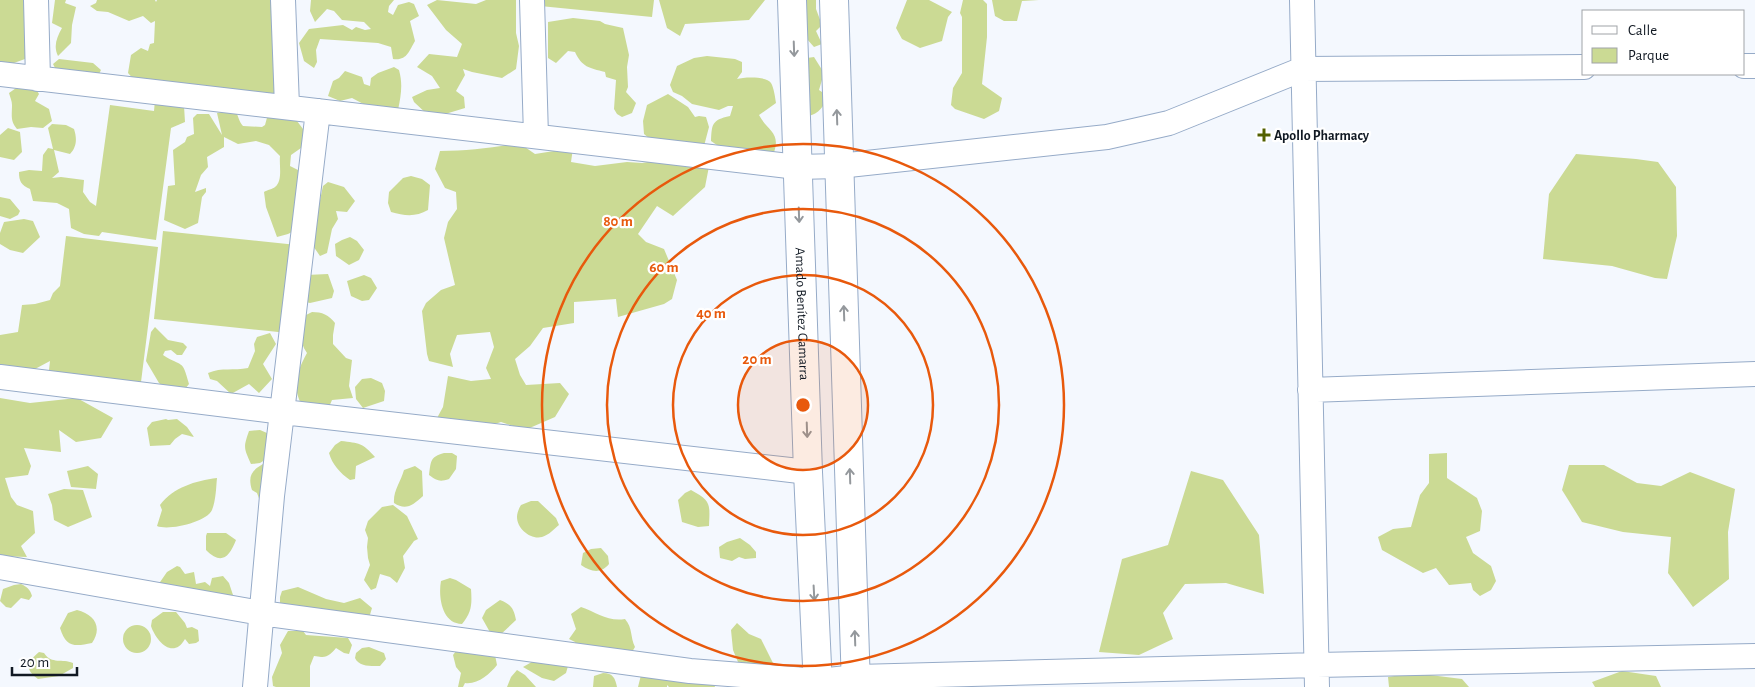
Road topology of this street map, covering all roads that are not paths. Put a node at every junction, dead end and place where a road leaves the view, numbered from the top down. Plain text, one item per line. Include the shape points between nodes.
1 (36, 0) edge
2 (283, 0) edge
3 (532, 0) edge
4 (792, 0) edge
5 (834, 0) edge
6 (1302, 0) edge
7 (1582, 67) edge
8 (1303, 69) junction
9 (0, 74) edge
10 (38, 79) junction
11 (287, 106) junction
12 (318, 112) junction
13 (536, 136) junction
14 (839, 166) junction
15 (797, 167) junction
16 (1755, 374) edge
17 (0, 378) edge
18 (1310, 390) junction
19 (283, 412) junction
20 (808, 472) junction
21 (0, 567) edge
22 (261, 612) junction
23 (1755, 656) edge
24 (1317, 676) edge
25 (856, 682) edge
26 (818, 684) edge
27 (255, 687) edge

1 - 10 street
2 - 11 street
3 - 13 street
4 -> 15 main road, Amado Benítez Gamarra
14 -> 5 main road
6 - 8 street
7 - 8 street
8 - 14 street via 1169,123 1107,137
8 - 18 street
9 - 10 street
10 - 11 street
11 - 12 street
12 - 13 street
12 - 19 street
13 - 15 street
14 - 15 street
25 -> 14 main road
15 -> 20 main road, Amado Benítez Gamarra
16 - 18 street
17 - 19 street
18 - 24 street
19 - 20 street
19 - 22 street
20 -> 26 main road, Amado Benítez Gamarra
21 - 22 street
22 - 26 street via 690,671
22 - 27 street
23 - 24 street
24 - 25 street
25 - 26 street

